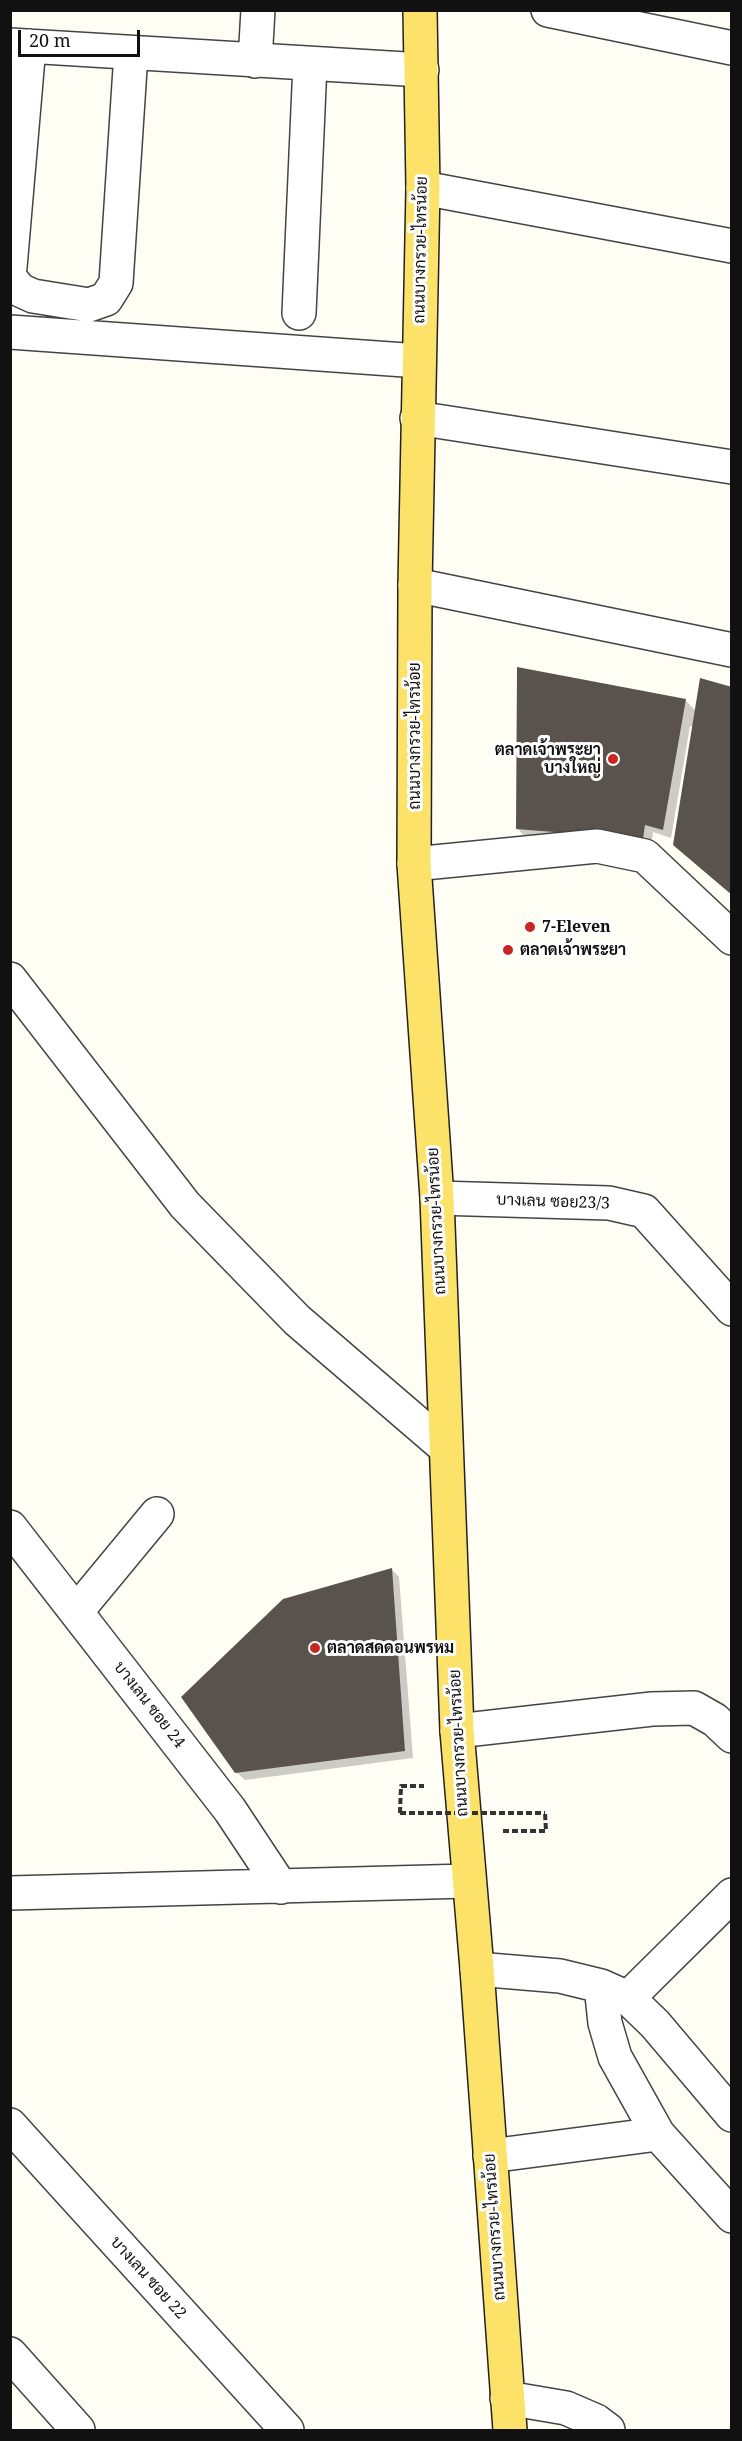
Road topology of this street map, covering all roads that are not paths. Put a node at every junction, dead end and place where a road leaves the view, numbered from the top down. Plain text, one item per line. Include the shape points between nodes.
1 (258, 10) edge
2 (420, 10) edge
3 (548, 10) edge
4 (20, 46) edge
5 (732, 48) edge
6 (131, 53) junction
7 (255, 61) junction
8 (310, 64) junction
9 (422, 70) junction
10 (423, 188) junction
11 (732, 246) edge
12 (10, 267) edge
13 (10, 278) edge
14 (299, 313) dead end
15 (10, 332) edge
16 (419, 361) junction
17 (417, 418) junction
18 (732, 467) edge
19 (415, 585) junction
20 (732, 650) edge
21 (414, 864) junction
22 (732, 938) edge
23 (10, 979) edge
24 (437, 1198) junction
25 (732, 1309) edge
26 (446, 1448) junction
27 (157, 1514) dead end
28 (10, 1527) edge
29 (76, 1612) junction
30 (457, 1731) junction
31 (732, 1736) edge
32 (468, 1881) junction
33 (281, 1887) junction
34 (10, 1893) edge
35 (732, 1895) edge
36 (477, 1969) junction
37 (614, 1992) junction
38 (732, 2115) edge
39 (10, 2125) edge
40 (658, 2134) junction
41 (490, 2156) junction
42 (732, 2216) edge
43 (10, 2354) edge
44 (507, 2398) junction
45 (78, 2430) edge
46 (286, 2430) edge
47 (510, 2430) edge
48 (608, 2430) edge

1 - 7 street
2 - 9 main road, ถนนบางกรวย-ไทรน้อย
3 - 5 street
4 - 6 street
4 - 12 street
6 - 7 street
6 - 13 street via 116,283 106,299 89,305 33,296 20,290
7 - 8 street
8 - 9 street
8 - 14 street
9 - 10 main road, ถนนบางกรวย-ไทรน้อย
10 - 11 street
10 - 16 main road, ถนนบางกรวย-ไทรน้อย
15 - 16 street
16 - 17 main road, ถนนบางกรวย-ไทรน้อย
17 - 18 street
17 - 19 main road, ถนนบางกรวย-ไทรน้อย
19 - 20 street
19 - 21 main road, ถนนบางกรวย-ไทรน้อย
21 - 22 street via 597,846 645,856
21 - 24 main road, ถนนบางกรวย-ไทรน้อย
23 - 26 street via 185,1205 297,1320
24 - 25 street, บางเลน ซอย23/3 via 609,1203 644,1211
24 - 26 main road, ถนนบางกรวย-ไทรน้อย
26 - 30 main road, ถนนบางกรวย-ไทรน้อย
27 - 29 street
28 - 29 street, บางเลน ซอย 24
29 - 33 street, บางเลน ซอย 24 via 230,1810
30 - 31 street via 652,1709 694,1708
30 - 32 main road, ถนนบางกรวย-ไทรน้อย
32 - 33 street
32 - 36 main road, ถนนบางกรวย-ไทรน้อย
33 - 34 street
35 - 37 street
36 - 37 street via 560,1976
36 - 41 main road, ถนนบางกรวย-ไทรน้อย
37 - 38 street via 655,2025
37 - 40 street via 605,2023 615,2057
39 - 46 street, บางเลน ซอย 22
40 - 41 street
40 - 42 street
41 - 44 main road, ถนนบางกรวย-ไทรน้อย
43 - 45 street
44 - 47 main road, ถนนบางกรวย-ไทรน้อย
44 - 48 street via 566,2408

